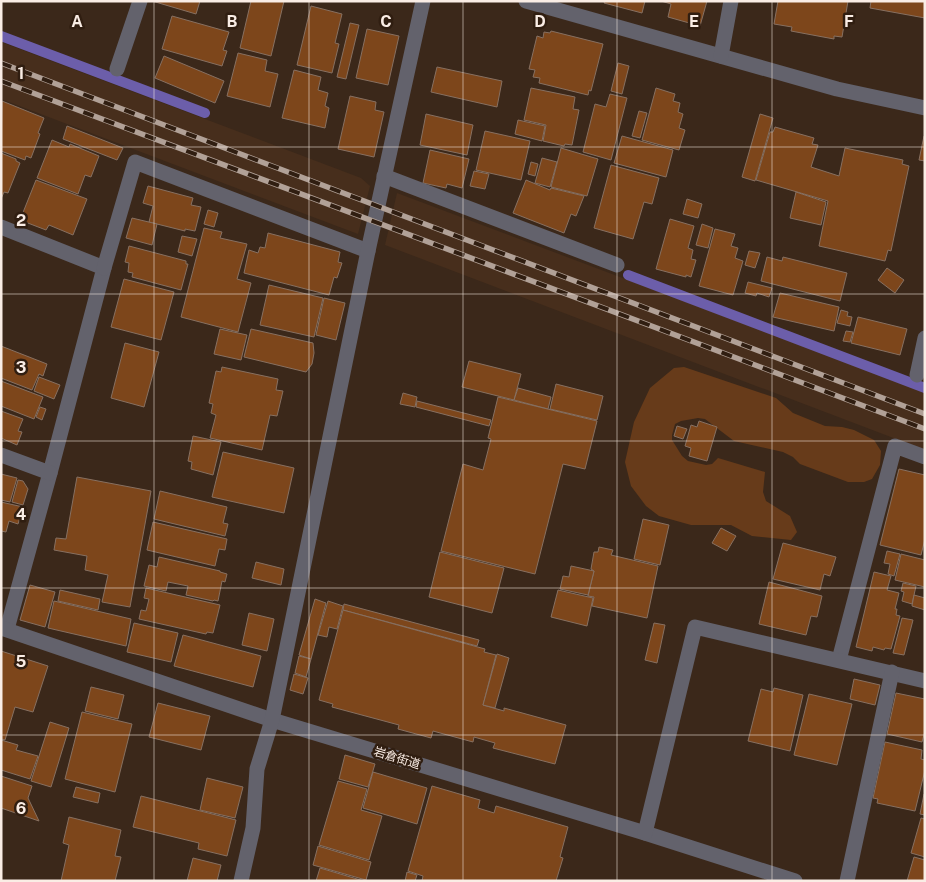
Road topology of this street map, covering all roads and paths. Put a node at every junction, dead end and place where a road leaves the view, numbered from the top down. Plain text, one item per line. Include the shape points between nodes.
1 (140, 1) edge
2 (423, 1) edge
3 (526, 1) edge
4 (731, 1) edge
5 (721, 56) junction
6 (117, 69) dead end
7 (925, 108) edge
8 (384, 176) junction
9 (1, 227) edge
10 (368, 251) junction
11 (617, 265) dead end
12 (104, 268) junction
13 (925, 338) edge
14 (918, 375) dead end
15 (1, 455) edge
16 (925, 457) edge
17 (50, 473) junction
18 (4, 628) edge
19 (838, 660) junction
20 (892, 672) junction
21 (925, 681) edge
22 (272, 720) junction
23 (645, 833) junction
24 (240, 881) edge
25 (796, 881) edge
26 (847, 881) edge

1 - 6 street
2 - 8 street
3 - 5 street
4 - 5 street
5 - 7 street via 837,89
8 - 10 street
8 - 11 street
9 - 12 street
10 - 12 street via 136,162
10 - 22 street
12 - 17 street
13 - 14 street
15 - 17 street
16 - 19 street via 895,446
17 - 18 street
18 - 22 street, 岩倉街道
19 - 20 street
19 - 23 street via 695,628
20 - 21 street
20 - 26 street
22 - 23 street, 岩倉街道
22 - 24 street via 257,769 253,828
23 - 25 street, 岩倉街道

